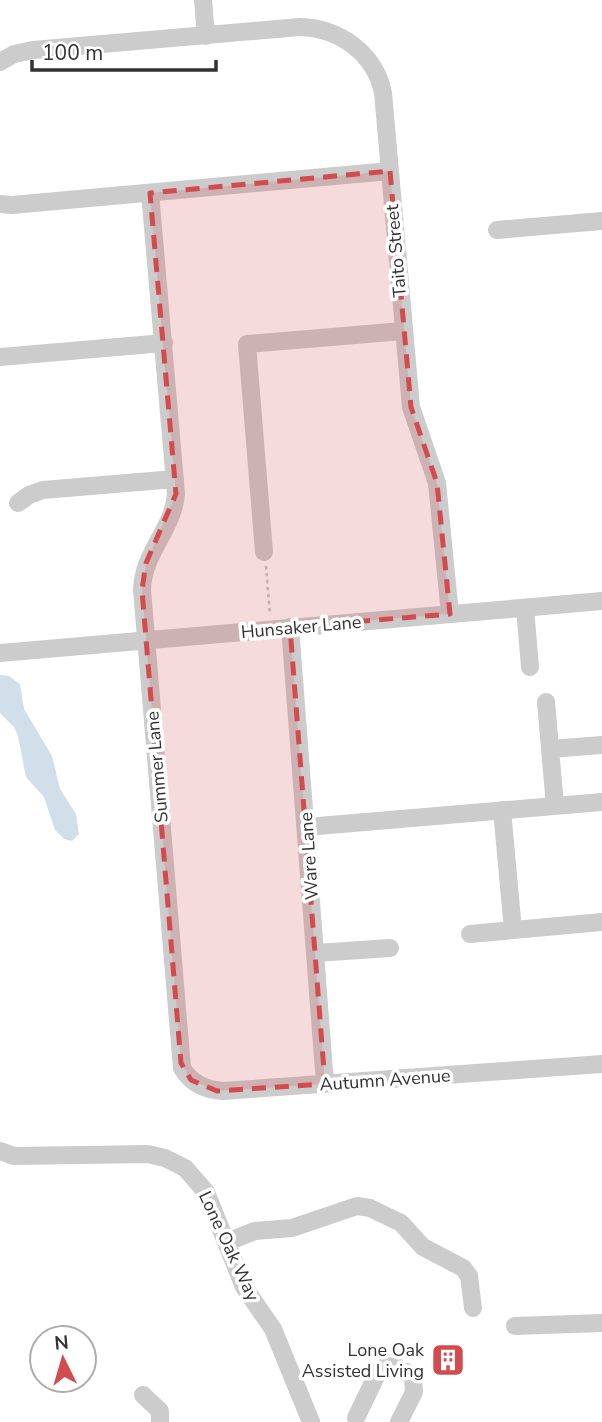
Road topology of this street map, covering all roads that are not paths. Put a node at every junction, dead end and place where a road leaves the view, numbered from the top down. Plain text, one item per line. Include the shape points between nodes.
1 (203, 0) edge
2 (206, 36) junction
3 (0, 62) edge
4 (390, 171) junction
5 (150, 193) junction
6 (0, 204) edge
7 (602, 221) edge
8 (497, 230) dead end
9 (403, 331) junction
10 (164, 343) junction
11 (0, 357) edge
12 (175, 479) junction
13 (18, 503) dead end
14 (264, 552) road end
15 (602, 601) edge
16 (525, 608) junction
17 (450, 614) junction
18 (290, 628) junction
19 (147, 640) junction
20 (0, 653) edge
21 (530, 667) dead end
22 (546, 702) dead end
23 (602, 745) edge
24 (550, 749) junction
25 (602, 802) edge
26 (555, 806) junction
27 (502, 810) junction
28 (306, 827) junction
29 (602, 922) edge
30 (513, 930) junction
31 (470, 934) dead end
32 (390, 948) dead end
33 (316, 953) junction
34 (181, 1062) joint
35 (602, 1063) edge
36 (325, 1084) junction
37 (0, 1151) edge
38 (227, 1242) junction
39 (473, 1308) dead end
40 (602, 1323) edge
41 (515, 1326) dead end
42 (143, 1395) dead end
43 (356, 1418) dead end
44 (160, 1422) edge
45 (311, 1422) edge
46 (399, 1422) edge

1 - 2 street
2 - 3 street, Taito Street via 27,50
2 - 4 street, Taito Street via 311,27 345,39 370,62 381,84
4 - 5 street
4 - 9 street, Taito Street
5 - 6 street
5 - 10 street, Summer Lane
7 - 8 street
9 - 14 street via 245,337
9 - 17 street, Taito Street via 412,412 439,490
10 - 11 street
10 - 12 street, Summer Lane
12 - 13 street via 43,490
12 - 19 street, Summer Lane via 173,511 144,572
15 - 16 street, Hunsaker Lane
16 - 17 street, Hunsaker Lane
16 - 21 street
17 - 18 street, Hunsaker Lane
18 - 19 street, Hunsaker Lane
18 - 28 street, Ware Lane
19 - 20 street, Hunsaker Lane
19 - 34 street, Summer Lane
22 - 24 street
23 - 24 street
24 - 26 street
25 - 26 street
26 - 27 street
27 - 28 street
27 - 30 street
28 - 33 street, Ware Lane
29 - 30 street
30 - 31 street
32 - 33 street
33 - 36 street, Ware Lane
34 - 36 street, Autumn Avenue via 191,1080 217,1091
35 - 36 street, Autumn Avenue
37 - 38 street, Lone Oak Way via 14,1156 142,1154 172,1160 206,1192
38 - 39 street via 255,1231 288,1229 357,1206 370,1208 401,1223 422,1247 463,1268 469,1276
38 - 45 street, Lone Oak Way via 244,1287 276,1335
40 - 41 street
42 - 44 street via 160,1411
43 - 46 street via 379,1370 386,1366 402,1369 413,1378 414,1392

